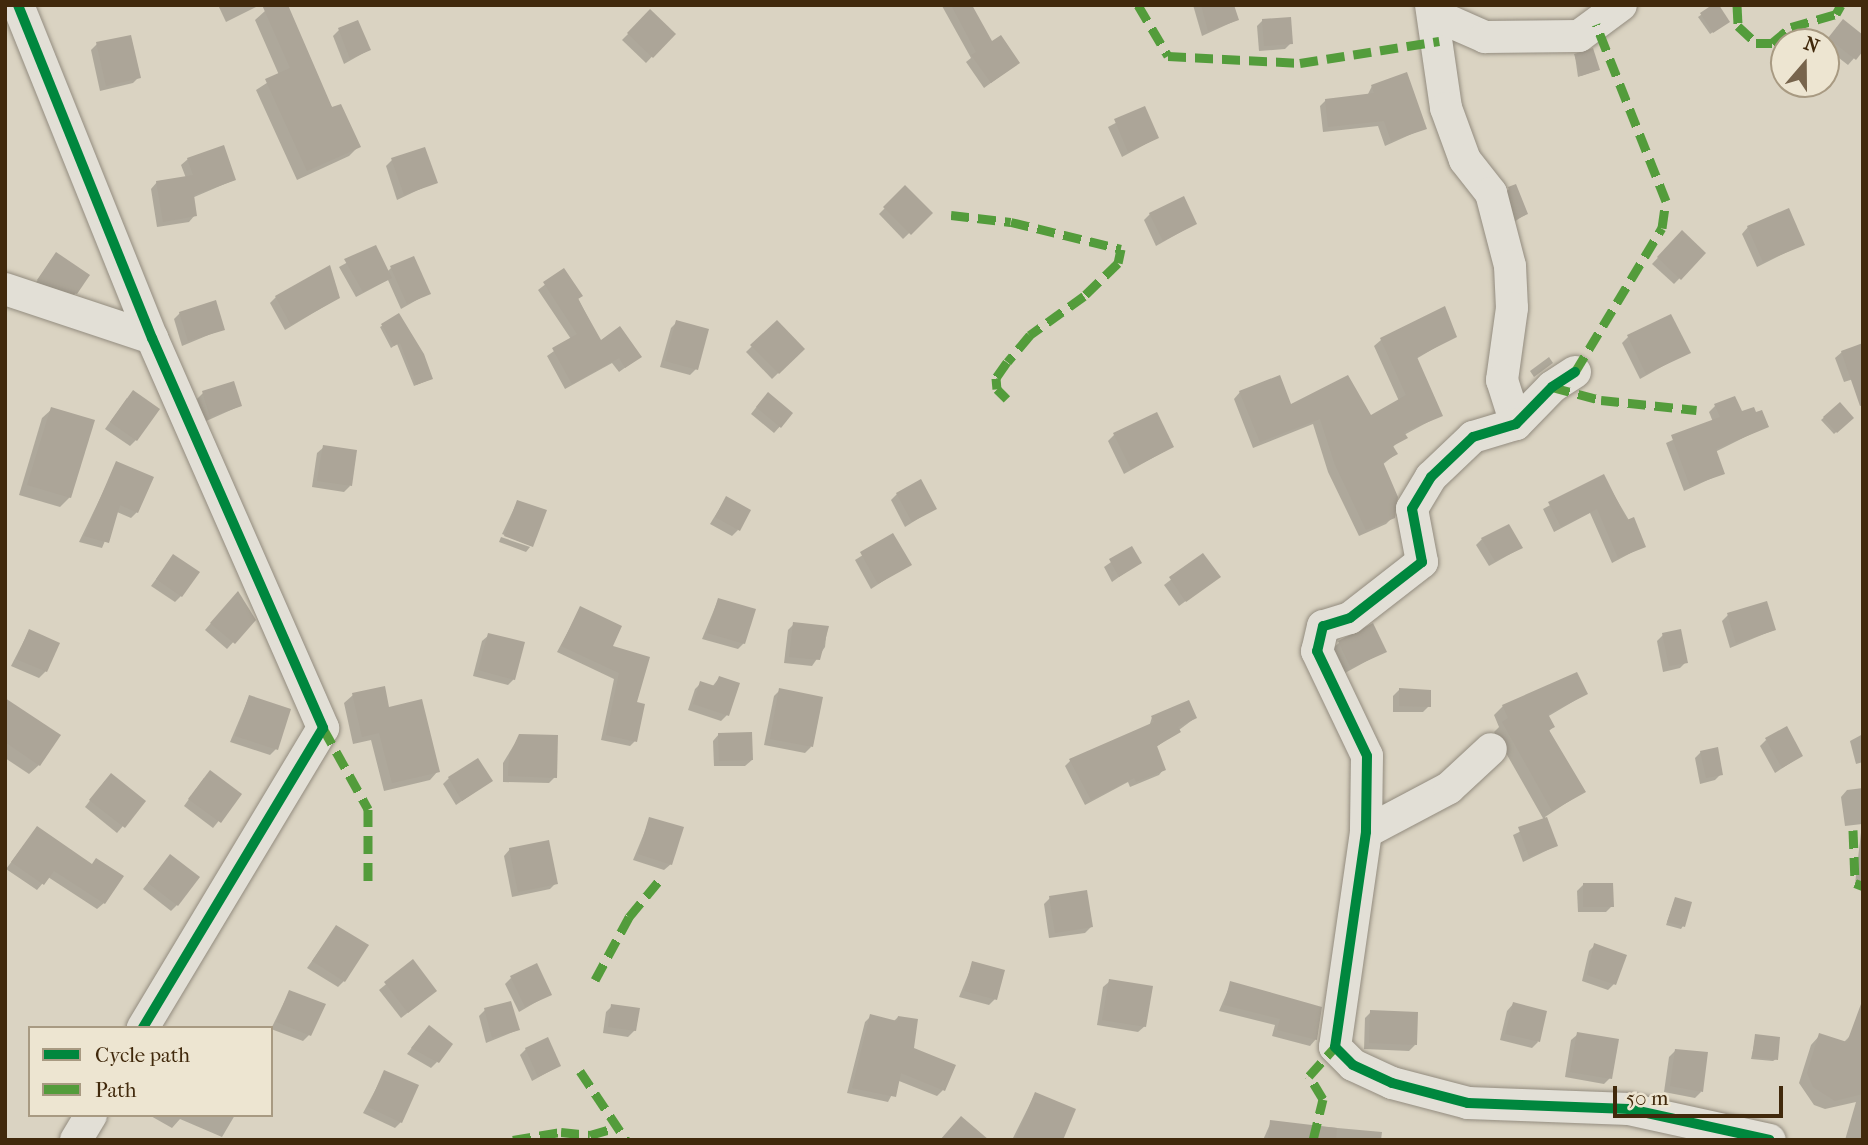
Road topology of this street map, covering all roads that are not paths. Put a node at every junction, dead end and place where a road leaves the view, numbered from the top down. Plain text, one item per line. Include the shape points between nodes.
1 (18, 5) edge
2 (1621, 5) edge
3 (1433, 10) edge
4 (5, 289) edge
5 (152, 338) junction
6 (1575, 372) dead end
7 (1516, 424) junction
8 (1491, 749) dead end
9 (1366, 832) junction
10 (144, 1026) edge
11 (89, 1117) edge
12 (76, 1140) edge
13 (1770, 1140) edge

1 - 5 street
2 - 3 street via 1579,36 1485,37
3 - 7 street via 1446,108 1465,160 1492,193 1510,266 1512,308 1503,380
4 - 5 street
5 - 10 street via 324,728
6 - 7 street via 1552,387
7 - 9 street via 1473,437 1431,477 1412,509 1422,562 1350,618 1323,626 1317,652 1367,756
8 - 9 street via 1449,788
9 - 13 street via 1337,1008 1335,1047 1353,1065 1392,1083 1468,1103 1629,1109
11 - 12 street

